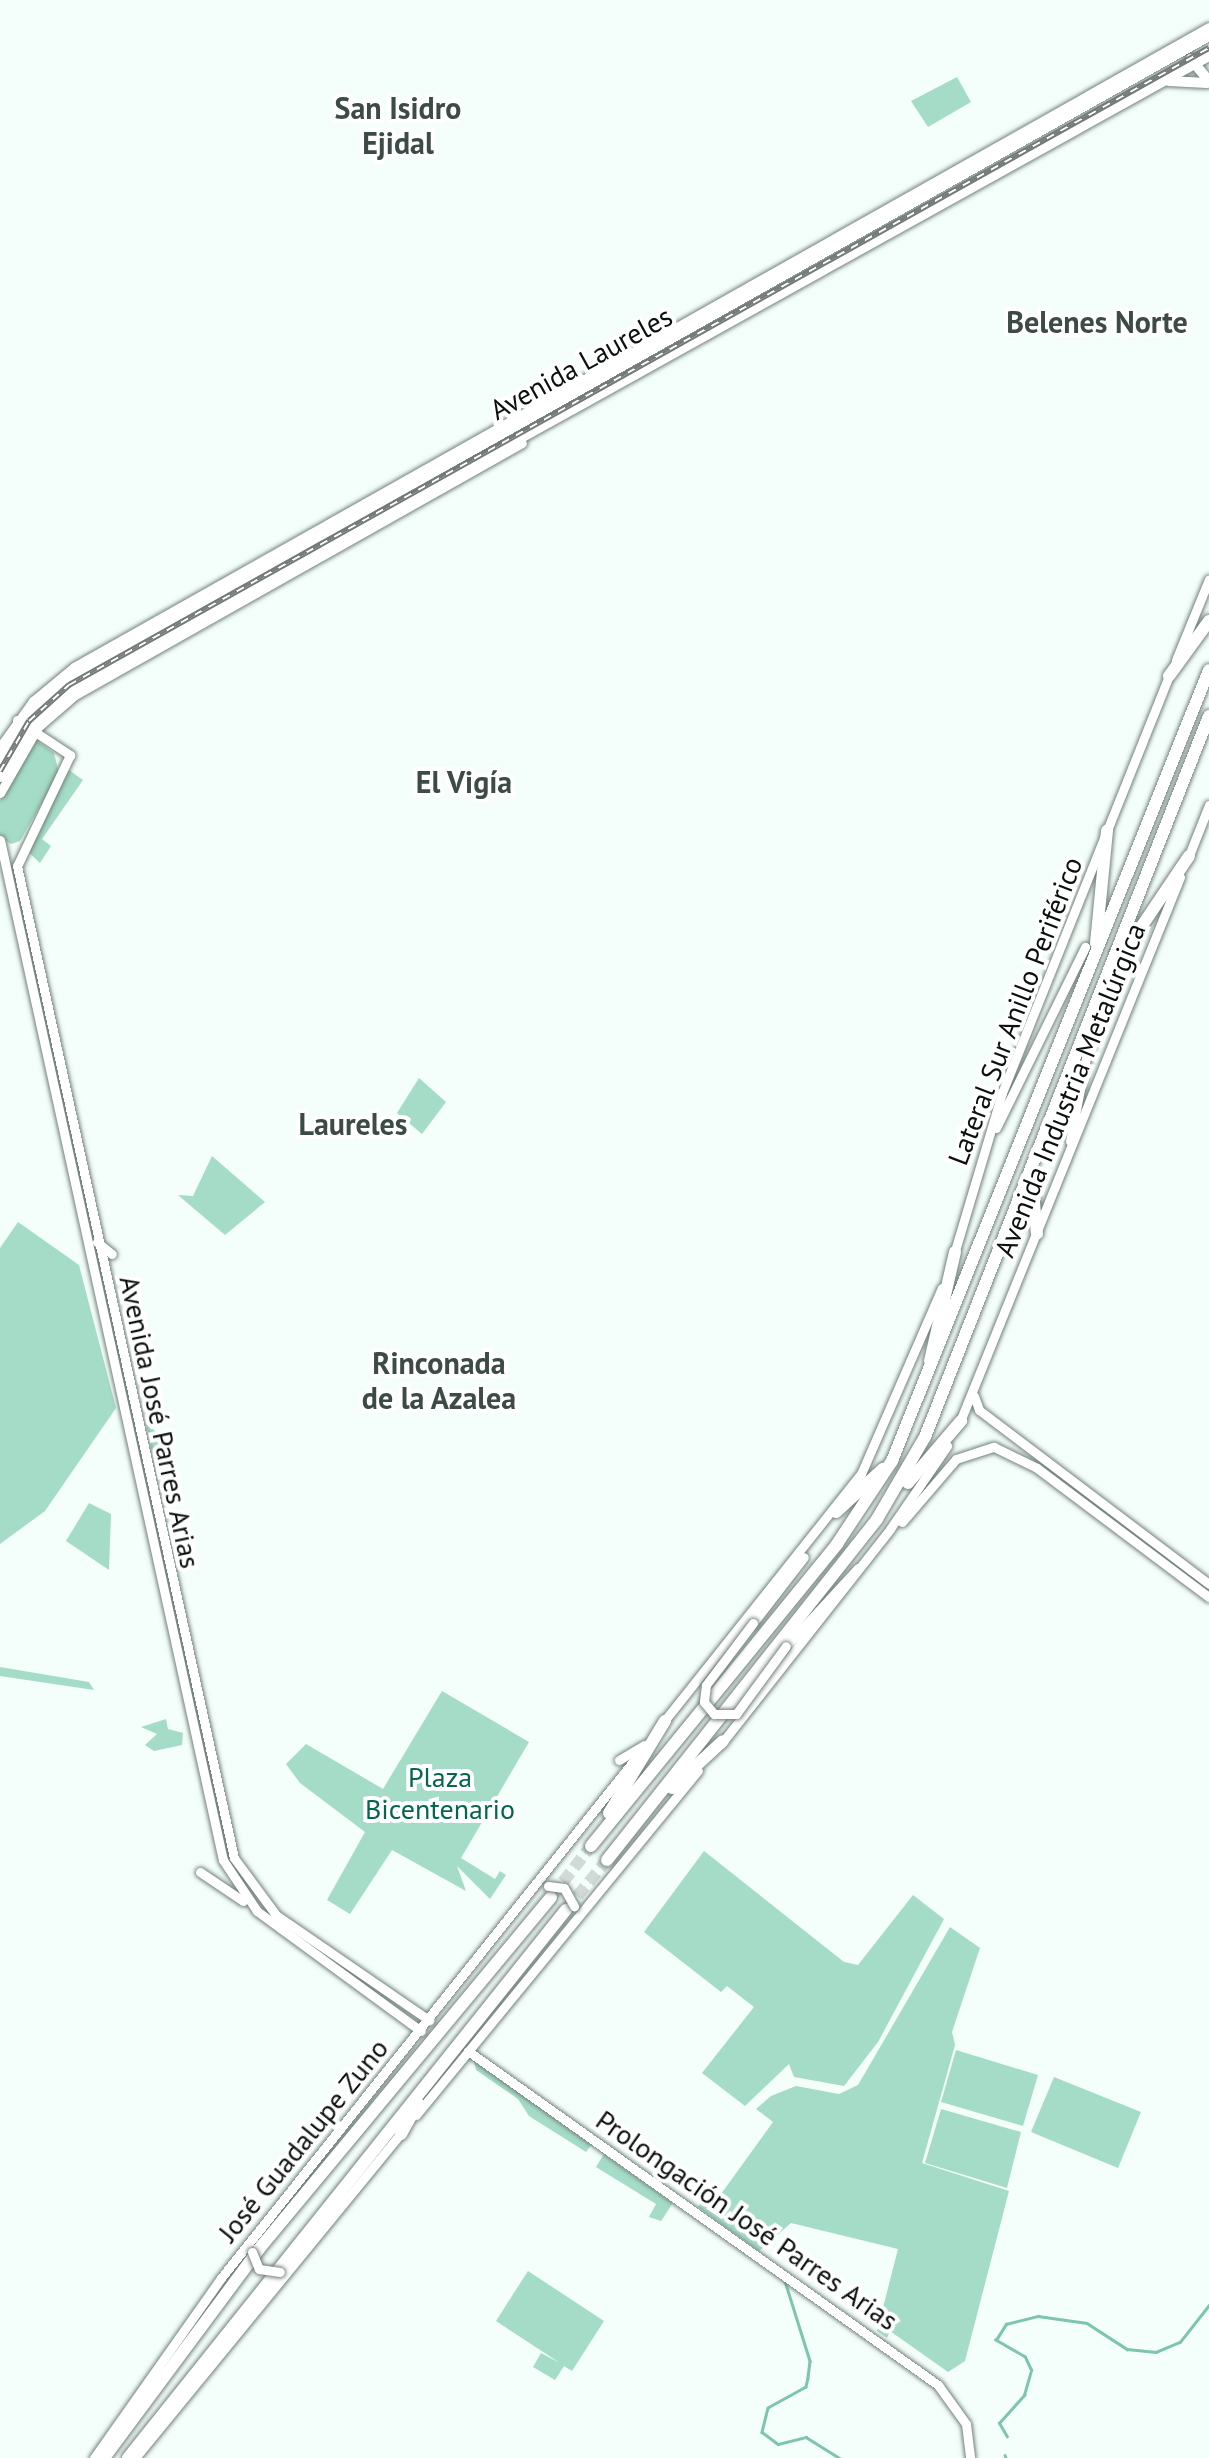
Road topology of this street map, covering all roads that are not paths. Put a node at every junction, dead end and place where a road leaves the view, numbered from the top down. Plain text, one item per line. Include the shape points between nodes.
1 (1209, 27) edge
2 (1209, 36) edge
3 (1192, 45) junction
4 (1209, 56) edge
5 (1194, 64) junction
6 (1169, 81) junction
7 (1209, 82) edge
8 (948, 195) junction
9 (926, 203) junction
10 (776, 279) junction
11 (756, 284) junction
12 (1209, 579) edge
13 (1209, 622) edge
14 (1209, 670) edge
15 (1170, 676) junction
16 (1209, 716) edge
17 (25, 726) junction
18 (0, 747) edge
19 (0, 759) edge
20 (0, 776) edge
21 (0, 793) edge
22 (1209, 805) edge
23 (1107, 832) junction
24 (0, 840) edge
25 (1189, 856) junction
26 (1085, 947) dead end
27 (1094, 960) junction
28 (1113, 976) junction
29 (983, 1151) junction
30 (1068, 1158) junction
31 (1034, 1166) junction
32 (76, 1198) junction
33 (93, 1225) junction
34 (1037, 1234) junction
35 (97, 1242) junction
36 (955, 1252) junction
37 (112, 1254) dead end
38 (116, 1278) dead end
39 (96, 1288) junction
40 (108, 1292) junction
41 (930, 1373) junction
42 (974, 1393) junction
43 (961, 1420) junction
44 (892, 1461) junction
45 (836, 1512) junction
46 (877, 1519) junction
47 (890, 1530) junction
48 (818, 1533) junction
49 (1170, 1561) junction
50 (862, 1565) junction
51 (166, 1577) junction
52 (1209, 1584) edge
53 (1209, 1597) edge
54 (664, 1720) junction
55 (723, 1742) junction
56 (646, 1744) junction
57 (619, 1760) dead end
58 (207, 1767) junction
59 (200, 1872) dead end
60 (549, 1892) junction
61 (250, 1905) junction
62 (514, 1908) junction
63 (570, 1908) junction
64 (568, 1926) junction
65 (518, 1969) junction
66 (429, 2020) junction
67 (420, 2031) junction
68 (468, 2051) junction
69 (401, 2134) junction
70 (262, 2228) junction
71 (303, 2258) junction
72 (972, 2454) edge
73 (94, 2458) edge
74 (104, 2458) edge
75 (132, 2458) edge

1 - 9 main road, Avenida Laureles
2 - 3 main road, Avenida Laureles
3 - 5 main road
3 - 8 main road, Avenida Laureles
4 - 5 main road, Avenida Laureles
5 - 6 main road, Avenida Laureles
5 - 7 main road
5 - 8 main road, Avenida Laureles
6 - 7 main road
6 - 8 main road, Avenida Laureles
8 - 9 main road, Avenida Laureles
8 - 9 main road, Avenida Laureles
9 - 10 main road, Avenida Laureles
9 - 11 main road, Avenida Laureles
9 - 17 main road, Avenida Laureles via 71,688
10 - 11 main road
10 - 17 main road, Avenida Laureles via 66,679
11 - 17 main road, Avenida Laureles via 74,667
12 - 15 main road, Lateral Sur Anillo Periférico
13 - 15 highway
14 - 27 highway
15 - 23 main road, Lateral Sur Anillo Periférico
16 - 28 highway
17 - 18 main road, Avenida Laureles
17 - 19 main road, Avenida Laureles
17 - 20 main road, Avenida Laureles
17 - 21 main road, Avenida Laureles
17 - 33 main road, Avenida José Parres Arias via 69,758 17,866
22 - 25 main road, Avenida Industria Metalúrgica
23 - 27 highway
23 - 29 main road, Lateral Sur Anillo Periférico
24 - 32 main road, Avenida José Parres Arias
25 - 28 highway
25 - 30 main road, Avenida Industria Metalúrgica
26 - 29 main road
27 - 41 highway
28 - 30 main road via 1087,1054
28 - 31 highway
29 - 36 main road, Lateral Sur Anillo Periférico
30 - 34 main road, Avenida Industria Metalúrgica
31 - 34 highway
31 - 46 highway via 926,1438
32 - 33 main road
32 - 39 main road, Avenida José Parres Arias
33 - 35 main road, Avenida José Parres Arias
34 - 42 main road, Avenida Industria Metalúrgica
35 - 37 main road
35 - 40 main road, Avenida José Parres Arias
36 - 41 highway
36 - 45 main road, Lateral Sur Anillo Periférico via 888,1424
38 - 40 main road
39 - 40 main road
39 - 51 main road, Avenida José Parres Arias
40 - 51 main road, Avenida José Parres Arias
41 - 44 highway
42 - 43 main road, Avenida Industria Metalúrgica
42 - 49 main road via 979,1410
43 - 46 highway
43 - 47 main road, Avenida Industria Metalúrgica
44 - 45 highway
44 - 54 highway via 837,1544 591,1846
45 - 48 main road, Lateral Sur Anillo Periférico
46 - 55 highway via 607,1860
47 - 49 main road via 956,1458 994,1447 1038,1468
47 - 50 main road
48 - 50 main road, bridge via 706,1685 704,1702 714,1714 736,1714 840,1580
48 - 54 main road, José Guadalupe Zuno
49 - 52 main road
49 - 53 main road
50 - 55 main road
51 - 58 main road, Avenida José Parres Arias
54 - 56 main road, José Guadalupe Zuno
55 - 64 main road
56 - 57 main road
56 - 62 main road, José Guadalupe Zuno
58 - 61 main road, Avenida José Parres Arias via 224,1860
58 - 66 main road, Avenida José Parres Arias via 234,1858 257,1897
59 - 61 main road
60 - 62 main road
60 - 63 main road, bridge via 564,1888
60 - 74 highway via 258,2250
61 - 67 main road, Avenida José Parres Arias
62 - 66 main road, José Guadalupe Zuno
63 - 64 main road
63 - 65 highway
64 - 68 main road
65 - 69 highway
65 - 75 highway
66 - 67 main road, José Guadalupe Zuno
67 - 70 main road, José Guadalupe Zuno
68 - 69 main road
68 - 72 main road, Prolongación José Parres Arias via 938,2385 960,2412
69 - 71 main road
70 - 71 main road, bridge via 252,2252 259,2270 280,2272
70 - 73 main road, José Guadalupe Zuno
71 - 75 main road

